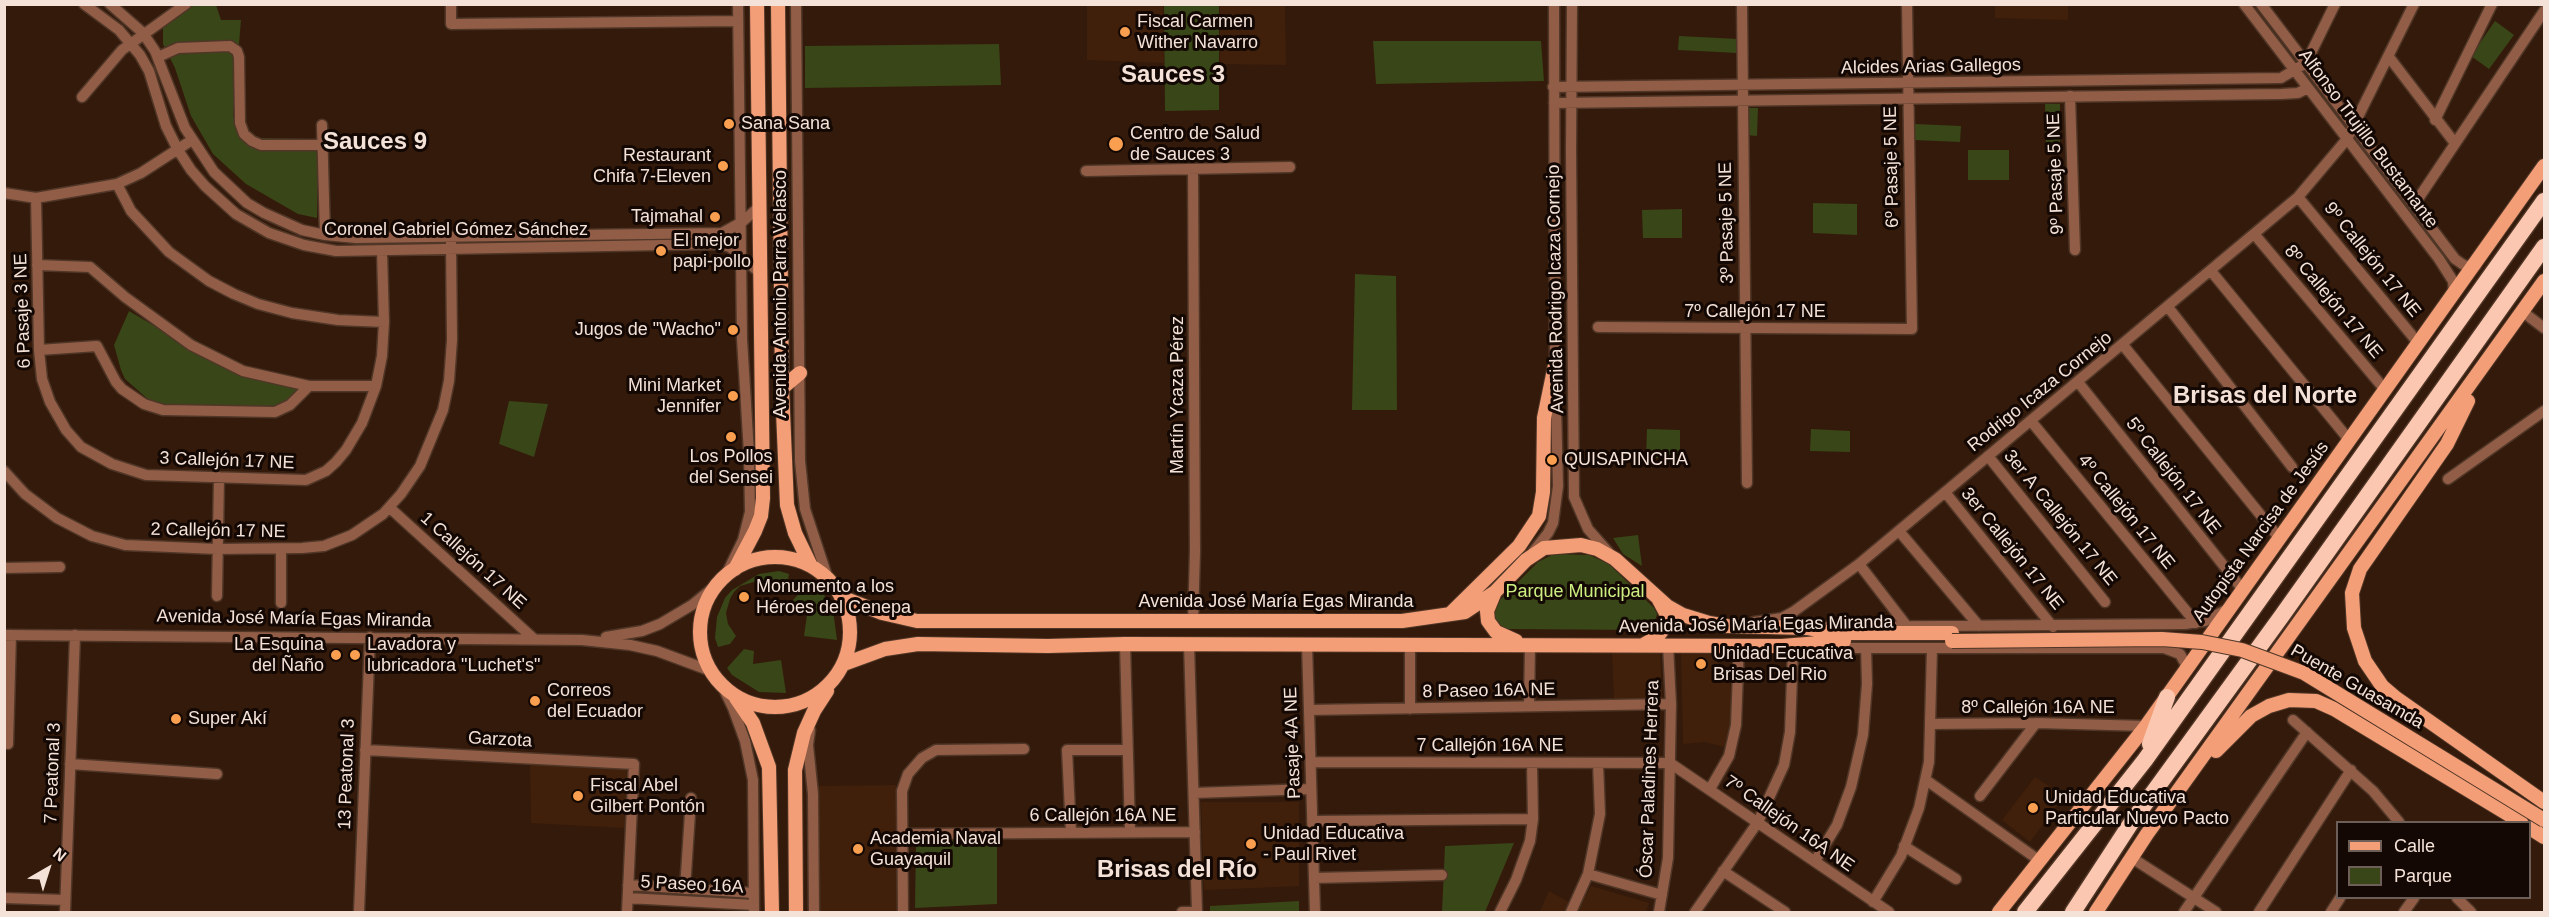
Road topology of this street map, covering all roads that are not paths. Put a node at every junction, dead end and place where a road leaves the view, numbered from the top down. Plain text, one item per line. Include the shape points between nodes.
1 (84, 4) edge
2 (110, 4) edge
3 (451, 4) edge
4 (738, 4) edge
5 (757, 4) edge
6 (778, 4) edge
7 (796, 4) edge
8 (1554, 4) edge
9 (1572, 4) edge
10 (1742, 4) edge
11 (1907, 4) edge
12 (2244, 4) edge
13 (2261, 4) edge
14 (2335, 4) edge
15 (2414, 4) edge
16 (2492, 4) edge
17 (179, 6) edge
18 (2544, 11) edge
19 (738, 21) junction
20 (143, 33) junction
21 (131, 42) junction
22 (158, 57) junction
23 (2389, 57) junction
24 (2306, 63) junction
25 (2295, 71) junction
26 (1907, 84) junction
27 (1741, 86) junction
28 (1553, 87) junction
29 (1572, 87) junction
30 (2308, 88) junction
31 (2070, 96) junction
32 (82, 97) dead end
33 (1907, 99) junction
34 (1742, 101) junction
35 (1554, 103) junction
36 (1571, 103) junction
37 (2435, 120) junction
38 (322, 125) dead end
39 (2354, 125) junction
40 (2347, 139) junction
41 (192, 140) junction
42 (2454, 142) junction
43 (322, 145) junction
44 (178, 150) junction
45 (2544, 166) edge
46 (1290, 167) dead end
47 (1193, 169) junction
48 (1086, 171) dead end
49 (117, 184) junction
50 (4, 193) edge
51 (2298, 197) junction
52 (36, 198) junction
53 (2544, 201) edge
54 (2414, 205) junction
55 (759, 207) junction
56 (742, 222) junction
57 (325, 235) junction
58 (2255, 235) junction
59 (451, 236) junction
60 (2544, 247) edge
61 (451, 249) junction
62 (382, 250) junction
63 (2075, 250) dead end
64 (741, 255) junction
65 (37, 265) junction
66 (2476, 265) junction
67 (2211, 271) junction
68 (759, 272) junction
69 (2544, 281) edge
70 (2453, 297) junction
71 (2169, 307) junction
72 (2523, 312) junction
73 (384, 322) junction
74 (1598, 327) dead end
75 (1745, 328) junction
76 (1912, 328) joint
77 (2544, 328) edge
78 (2419, 344) junction
79 (2123, 345) junction
80 (39, 350) junction
81 (1555, 365) junction
82 (2484, 367) junction
83 (800, 373) junction
84 (2078, 382) junction
85 (309, 386) junction
86 (376, 386) junction
87 (782, 388) junction
88 (2386, 391) junction
89 (2544, 411) edge
90 (2031, 421) junction
91 (2350, 441) junction
92 (1988, 456) junction
93 (2292, 467) dead end
94 (4, 471) edge
95 (146, 475) joint
96 (219, 477) junction
97 (2448, 479) dead end
98 (1747, 483) dead end
99 (1945, 492) junction
100 (390, 508) junction
101 (1899, 531) junction
102 (2280, 539) junction
103 (217, 549) junction
104 (281, 549) junction
105 (1615, 559) junction
106 (1526, 560) junction
107 (810, 564) junction
108 (1859, 564) junction
109 (60, 567) dead end
110 (4, 568) edge
111 (730, 572) junction
112 (828, 579) junction
113 (714, 587) junction
114 (2243, 590) junction
115 (1496, 592) junction
116 (217, 596) dead end
117 (842, 597) junction
118 (1659, 599) junction
119 (2105, 602) dead end
120 (281, 603) dead end
121 (2231, 607) junction
122 (1449, 615) junction
123 (1193, 621) junction
124 (2196, 623) junction
125 (1727, 626) junction
126 (1906, 626) junction
127 (1979, 626) junction
128 (2054, 627) junction
129 (1807, 628) junction
130 (8, 635) edge
131 (75, 635) junction
132 (369, 637) junction
133 (1952, 637) junction
134 (534, 639) junction
135 (582, 640) junction
136 (1125, 644) junction
137 (1189, 644) junction
138 (1307, 644) junction
139 (1410, 645) junction
140 (1528, 645) junction
141 (1640, 645) junction
142 (1668, 645) junction
143 (1739, 645) junction
144 (1788, 648) junction
145 (1866, 648) junction
146 (1932, 648) junction
147 (844, 664) junction
148 (711, 671) junction
149 (2185, 671) junction
150 (834, 681) junction
151 (721, 683) junction
152 (734, 695) junction
153 (2167, 697) junction
154 (1671, 704) junction
155 (1529, 706) junction
156 (1410, 709) junction
157 (1309, 710) junction
158 (814, 711) junction
159 (2293, 720) dead end
160 (2036, 723) junction
161 (1930, 724) junction
162 (2146, 726) junction
163 (2307, 732) junction
164 (8, 744) dead end
165 (1024, 749) dead end
166 (365, 750) junction
167 (1126, 750) junction
168 (2145, 760) junction
169 (1311, 762) junction
170 (1532, 763) junction
171 (1598, 763) junction
172 (1670, 763) junction
173 (70, 764) junction
174 (2351, 770) junction
175 (217, 774) dead end
176 (2187, 779) junction
177 (1926, 780) junction
178 (1311, 789) junction
179 (1710, 789) junction
180 (1194, 793) junction
181 (1980, 796) dead end
182 (692, 798) dead end
183 (2544, 802) edge
184 (2544, 812) edge
185 (1533, 819) junction
186 (2394, 820) edge
187 (2544, 820) edge
188 (1312, 821) junction
189 (2519, 821) edge
190 (1758, 822) junction
191 (2531, 829) edge
192 (1071, 832) junction
193 (1130, 832) junction
194 (1195, 832) junction
195 (903, 834) junction
196 (2544, 837) edge
197 (1904, 846) junction
198 (2132, 858) junction
199 (1815, 861) junction
200 (2040, 861) junction
201 (1723, 871) junction
202 (1588, 874) junction
203 (1442, 875) dead end
204 (1314, 878) junction
205 (1956, 879) dead end
206 (628, 885) junction
207 (685, 889) junction
208 (754, 893) junction
209 (1662, 895) junction
210 (4, 898) edge
211 (628, 898) junction
212 (2194, 898) junction
213 (2339, 899) edge
214 (2413, 899) edge
215 (2459, 899) edge
216 (65, 900) junction
217 (1873, 902) junction
218 (683, 908) edge
219 (754, 909) edge
220 (65, 912) edge
221 (359, 912) edge
222 (627, 912) edge
223 (772, 912) edge
224 (796, 912) edge
225 (814, 912) edge
226 (903, 912) edge
227 (1182, 912) edge
228 (1197, 912) edge
229 (1315, 912) edge
230 (1500, 912) edge
231 (1571, 912) edge
232 (1659, 912) edge
233 (1695, 912) edge
234 (1785, 912) edge
235 (1889, 912) edge
236 (1999, 912) edge
237 (2025, 912) edge
238 (2073, 912) edge
239 (2096, 912) edge
240 (2184, 912) edge
241 (2216, 912) edge
242 (2259, 912) edge
243 (2331, 912) edge
244 (2404, 912) edge
245 (2470, 912) edge

1 - 21 street, Coronel Gabriel Gómez Sánchez
2 - 20 street, Coronel Gabriel Gómez Sánchez
3 - 19 street via 451,24
4 - 19 street, Avenida Antonio Parra Velasco
5 - 55 main road, Avenida Antonio Parra Velasco
6 - 87 main road, Avenida Antonio Parra Velasco
7 - 83 street, Avenida Antonio Parra Velasco
8 - 28 street, Avenida Rodrigo Icaza Cornejo
9 - 29 street, Avenida Rodrigo Icaza Cornejo
10 - 27 street, 3º Pasaje 5 NE
11 - 26 street, 6º Pasaje 5 NE
12 - 25 street, Alfonso Trujillo Bustamante
13 - 24 street, Alfonso Trujillo Bustamante
14 - 24 street
15 - 23 street, Rodrigo Icaza Cornejo
16 - 37 street
17 - 20 street
18 - 42 street
19 - 56 street, Avenida Antonio Parra Velasco
20 - 21 street
20 - 22 street, Coronel Gabriel Gómez Sánchez
21 - 32 street
21 - 44 street, Coronel Gabriel Gómez Sánchez via 149,71
22 - 41 street, Coronel Gabriel Gómez Sánchez
22 - 43 street via 178,48 230,46 239,57 240,123 244,134 261,145
23 - 37 street
23 - 39 street, Rodrigo Icaza Cornejo
24 - 25 street, Alcides Arias Gallegos
24 - 39 street, Alfonso Trujillo Bustamante
25 - 26 street, Alcides Arias Gallegos via 2277,79
25 - 30 street, Alfonso Trujillo Bustamante
26 - 27 street, Alcides Arias Gallegos
26 - 33 street, 6º Pasaje 5 NE
27 - 29 street, Alcides Arias Gallegos
27 - 34 street, 3º Pasaje 5 NE
28 - 29 street, Alcides Arias Gallegos
28 - 35 street, Avenida Rodrigo Icaza Cornejo
29 - 36 street, Avenida Rodrigo Icaza Cornejo
30 - 31 street, Alcides Arias Gallegos via 2298,93
30 - 40 street, Alfonso Trujillo Bustamante
31 - 33 street, Alcides Arias Gallegos
31 - 63 street, 9º Pasaje 5 NE
33 - 34 street, Alcides Arias Gallegos
33 - 76 street, 6º Pasaje 5 NE
34 - 36 street, Alcides Arias Gallegos
34 - 75 street, 3º Pasaje 5 NE
35 - 36 street, Alcides Arias Gallegos
35 - 81 street, Avenida Rodrigo Icaza Cornejo
36 - 105 street, Avenida Rodrigo Icaza Cornejo via 1574,497 1588,530
37 - 42 street
38 - 43 street
39 - 40 street, Rodrigo Icaza Cornejo
39 - 54 street, Alfonso Trujillo Bustamante
40 - 51 street, Rodrigo Icaza Cornejo
40 - 70 street, Alfonso Trujillo Bustamante via 2439,259 2453,281
41 - 44 street
41 - 57 street, Coronel Gabriel Gómez Sánchez via 214,171 247,202 285,223
42 - 54 street
43 - 57 street
44 - 49 street
44 - 62 street, Coronel Gabriel Gómez Sánchez via 212,193 262,230 322,249
45 - 66 main road, Autopista Narcisa de Jesús
46 - 47 street
47 - 48 street
47 - 123 street, Martín Ycaza Pérez
49 - 52 street
49 - 73 street via 131,211 169,252 234,294 292,313
50 - 52 street
51 - 58 street, Rodrigo Icaza Cornejo
51 - 78 street, 9º Callejón 17 NE
52 - 65 street, 6 Pasaje 3 NE
53 - 168 highway
54 - 66 street, Alfonso Trujillo Bustamante via 2455,259 2465,266
55 - 56 street, Coronel Gabriel Gómez Sánchez
55 - 68 main road, Avenida Antonio Parra Velasco
56 - 59 street, Coronel Gabriel Gómez Sánchez via 722,233
56 - 64 street, Avenida Antonio Parra Velasco
57 - 59 street, Coronel Gabriel Gómez Sánchez
58 - 67 street, Rodrigo Icaza Cornejo
58 - 88 street, 8º Callejón 17 NE
59 - 61 street, 2 Callejón 17 NE
60 - 238 highway via 2131,823
61 - 62 street, Coronel Gabriel Gómez Sánchez
61 - 64 street, Coronel Gabriel Gómez Sánchez via 718,244
61 - 100 street, 2 Callejón 17 NE via 452,351 444,410 420,466
62 - 73 street
64 - 68 street, Coronel Gabriel Gómez Sánchez
64 - 111 street, Avenida Antonio Parra Velasco via 750,512
65 - 80 street, 6 Pasaje 3 NE
65 - 85 street via 88,266 198,350 246,372
66 - 70 main road, Autopista Narcisa de Jesús
67 - 71 street, Rodrigo Icaza Cornejo
67 - 91 street
68 - 111 main road, Avenida Antonio Parra Velasco via 763,498 755,531
69 - 72 main road
70 - 78 main road, Autopista Narcisa de Jesús
71 - 79 street, Rodrigo Icaza Cornejo
71 - 93 street
72 - 77 street
72 - 82 main road
73 - 86 street
74 - 75 street, 7º Callejón 17 NE
75 - 76 street, 7º Callejón 17 NE
75 - 98 street, 3º Pasaje 5 NE
78 - 88 main road, Autopista Narcisa de Jesús
79 - 84 street, Rodrigo Icaza Cornejo
79 - 102 street
80 - 85 street via 97,346 122,389 140,402 163,410 275,412 290,405
80 - 95 street, 6 Pasaje 3 NE via 42,379 50,402 59,422 75,441 103,460
81 - 106 street, Avenida Rodrigo Icaza Cornejo via 1556,513 1548,533
81 - 122 main road via 1544,418 1539,516 1519,546
82 - 176 main road
82 - 183 main road via 2447,444 2360,569 2352,593 2352,614 2365,661 2382,686
83 - 87 main road
83 - 112 street, Avenida Antonio Parra Velasco via 800,461 805,509
84 - 90 street, Rodrigo Icaza Cornejo
84 - 114 street, 5º Callejón 17 NE
85 - 86 street
86 - 96 street, 3 Callejón 17 NE via 362,423 343,455 326,471 306,480
87 - 107 main road, Avenida Antonio Parra Velasco via 787,505 795,534
88 - 91 main road, Autopista Narcisa de Jesús
89 - 97 street
90 - 92 street, Rodrigo Icaza Cornejo
90 - 124 street, 4º Callejón 17 NE
91 - 102 main road, Autopista Narcisa de Jesús
92 - 99 street, Rodrigo Icaza Cornejo
92 - 119 street, 3er A Callejón 17 NE
94 - 103 street, 2 Callejón 17 NE via 41,507 83,532 125,545
95 - 96 street, 3 Callejón 17 NE
96 - 103 street
99 - 101 street, Rodrigo Icaza Cornejo
99 - 128 street, 3er Callejón 17 NE
100 - 104 street, 2 Callejón 17 NE via 352,535 324,546
100 - 134 street, 1 Callejón 17 NE
101 - 108 street, Rodrigo Icaza Cornejo
101 - 127 street
102 - 114 main road, Autopista Narcisa de Jesús
103 - 104 street, 2 Callejón 17 NE
103 - 116 street
104 - 120 street
105 - 106 main road, Avenida José María Egas Miranda via 1581,544 1550,546
105 - 118 main road, Avenida José María Egas Miranda
106 - 115 main road, Avenida José María Egas Miranda
107 - 111 main road via 785,557 759,558
107 - 112 main road
108 - 125 street, Rodrigo Icaza Cornejo via 1782,618
108 - 126 street
109 - 110 street
111 - 113 main road
112 - 117 main road
113 - 135 street, Avenida José María Egas Miranda via 660,624 618,636
113 - 148 main road via 699,628 702,650
114 - 121 main road, Autopista Narcisa de Jesús
115 - 122 main road, Avenida José María Egas Miranda via 1476,606
115 - 140 main road via 1487,611 1491,627 1502,636
117 - 123 main road, Avenida José María Egas Miranda via 882,613 917,621
117 - 147 main road via 851,625
118 - 125 main road, Avenida José María Egas Miranda via 1683,615
118 - 141 main road via 1667,615 1666,626 1656,638
121 - 124 street
121 - 149 main road, Autopista Narcisa de Jesús
122 - 123 main road, Avenida José María Egas Miranda via 1402,621
124 - 128 street
125 - 129 main road, Avenida José María Egas Miranda
126 - 127 street
126 - 129 street
127 - 128 street
129 - 133 main road, Avenida José María Egas Miranda via 1832,633
130 - 131 street, Avenida José María Egas Miranda
130 - 164 street
131 - 132 street, Avenida José María Egas Miranda
131 - 173 street, 7 Peatonal 3
132 - 134 street, Avenida José María Egas Miranda
132 - 166 street, 13 Peatonal 3
133 - 144 main road, Avenida José María Egas Miranda via 1832,641
133 - 184 main road, Puente Guasamda via 2179,633 2221,638 2266,650 2320,675
133 - 187 main road, Puente Guasamda, bridge via 2162,639 2202,642 2254,653 2304,673
134 - 135 street, Avenida José María Egas Miranda
135 - 148 street, Avenida José María Egas Miranda via 657,651
136 - 137 main road, Avenida José María Egas Miranda
136 - 147 main road, Avenida José María Egas Miranda via 918,644 885,649
136 - 167 street
137 - 138 main road, Avenida José María Egas Miranda
137 - 180 street
138 - 139 main road, Avenida José María Egas Miranda
138 - 157 street, Pasaje 4A NE
139 - 140 main road, Avenida José María Egas Miranda
139 - 156 street
140 - 141 main road, Avenida José María Egas Miranda
140 - 155 street
141 - 142 main road, Avenida José María Egas Miranda
142 - 143 main road, Avenida José María Egas Miranda
142 - 154 street, Óscar Paladines Herrera
143 - 144 main road, Avenida José María Egas Miranda
143 - 179 street via 1736,725 1729,756
144 - 145 street
144 - 190 street via 1790,732 1784,765
145 - 146 street
145 - 199 street via 1863,735 1851,787 1837,825
146 - 149 street via 2169,649 2183,658
146 - 161 street
147 - 150 main road
148 - 151 main road
149 - 153 main road, Autopista Narcisa de Jesús
150 - 152 main road via 803,703 784,707 751,704
150 - 158 main road
151 - 152 main road
151 - 208 street via 745,741 753,780
152 - 223 main road via 753,723 769,767
153 - 162 main road, Autopista Narcisa de Jesús
153 - 168 highway
154 - 155 street, 8 Paseo 16A NE
154 - 172 street, Óscar Paladines Herrera
155 - 156 street, 8 Paseo 16A NE
156 - 157 street, 8 Paseo 16A NE
157 - 169 street, Pasaje 4A NE
158 - 224 main road via 795,770
158 - 225 street via 808,745 813,794
159 - 163 street
160 - 161 street, 8º Callejón 16A NE
160 - 162 street, 8º Callejón 16A NE
160 - 181 street
161 - 177 street
162 - 200 main road, Autopista Narcisa de Jesús
163 - 174 street
163 - 212 street
165 - 195 street via 936,750 922,758 908,774 902,791
166 - 206 street, Garzota via 634,764
166 - 221 street, 13 Peatonal 3
167 - 192 street via 1067,750
167 - 193 street
168 - 237 highway
169 - 170 street, 7 Callejón 16A NE
169 - 178 street, Pasaje 4A NE
170 - 171 street, 7 Callejón 16A NE
170 - 185 street
171 - 172 street, 7 Callejón 16A NE
171 - 202 street via 1600,814
172 - 179 street, 7º Callejón 16A NE
172 - 209 street, Óscar Paladines Herrera via 1668,858
173 - 175 street
173 - 216 street, 7 Peatonal 3
174 - 186 street
174 - 242 street
176 - 189 main road via 2251,716 2279,702 2316,701
176 - 198 main road
177 - 197 street
177 - 200 street
178 - 180 street
178 - 188 street, Pasaje 4A NE
179 - 190 street, 7º Callejón 16A NE
180 - 194 street
182 - 207 street
185 - 188 street
185 - 230 street via 1530,841
188 - 204 street, Pasaje 4A NE
190 - 199 street, 7º Callejón 16A NE
190 - 201 street
191 - 196 main road
192 - 193 street, 6 Callejón 16A NE
192 - 195 street, 6 Callejón 16A NE
193 - 194 street, 6 Callejón 16A NE
194 - 228 street
195 - 226 street
197 - 205 street
197 - 217 street
198 - 212 street
198 - 239 main road
199 - 217 street, 7º Callejón 16A NE
200 - 236 main road, Autopista Narcisa de Jesús
201 - 233 street
201 - 234 street
202 - 209 street
202 - 231 street
203 - 204 street
204 - 229 street, Pasaje 4A NE
206 - 207 street, 5 Paseo 16A
206 - 211 street
207 - 208 street, 5 Paseo 16A
208 - 219 street
209 - 232 street, Óscar Paladines Herrera
210 - 216 street
211 - 218 street, 5 Paseo 16A
211 - 222 street
212 - 240 street
212 - 241 street
213 - 243 street
214 - 244 street
215 - 245 street
216 - 220 street, 7 Peatonal 3
217 - 235 street, 7º Callejón 16A NE
218 - 219 street, 5 Paseo 16A
227 - 228 street

